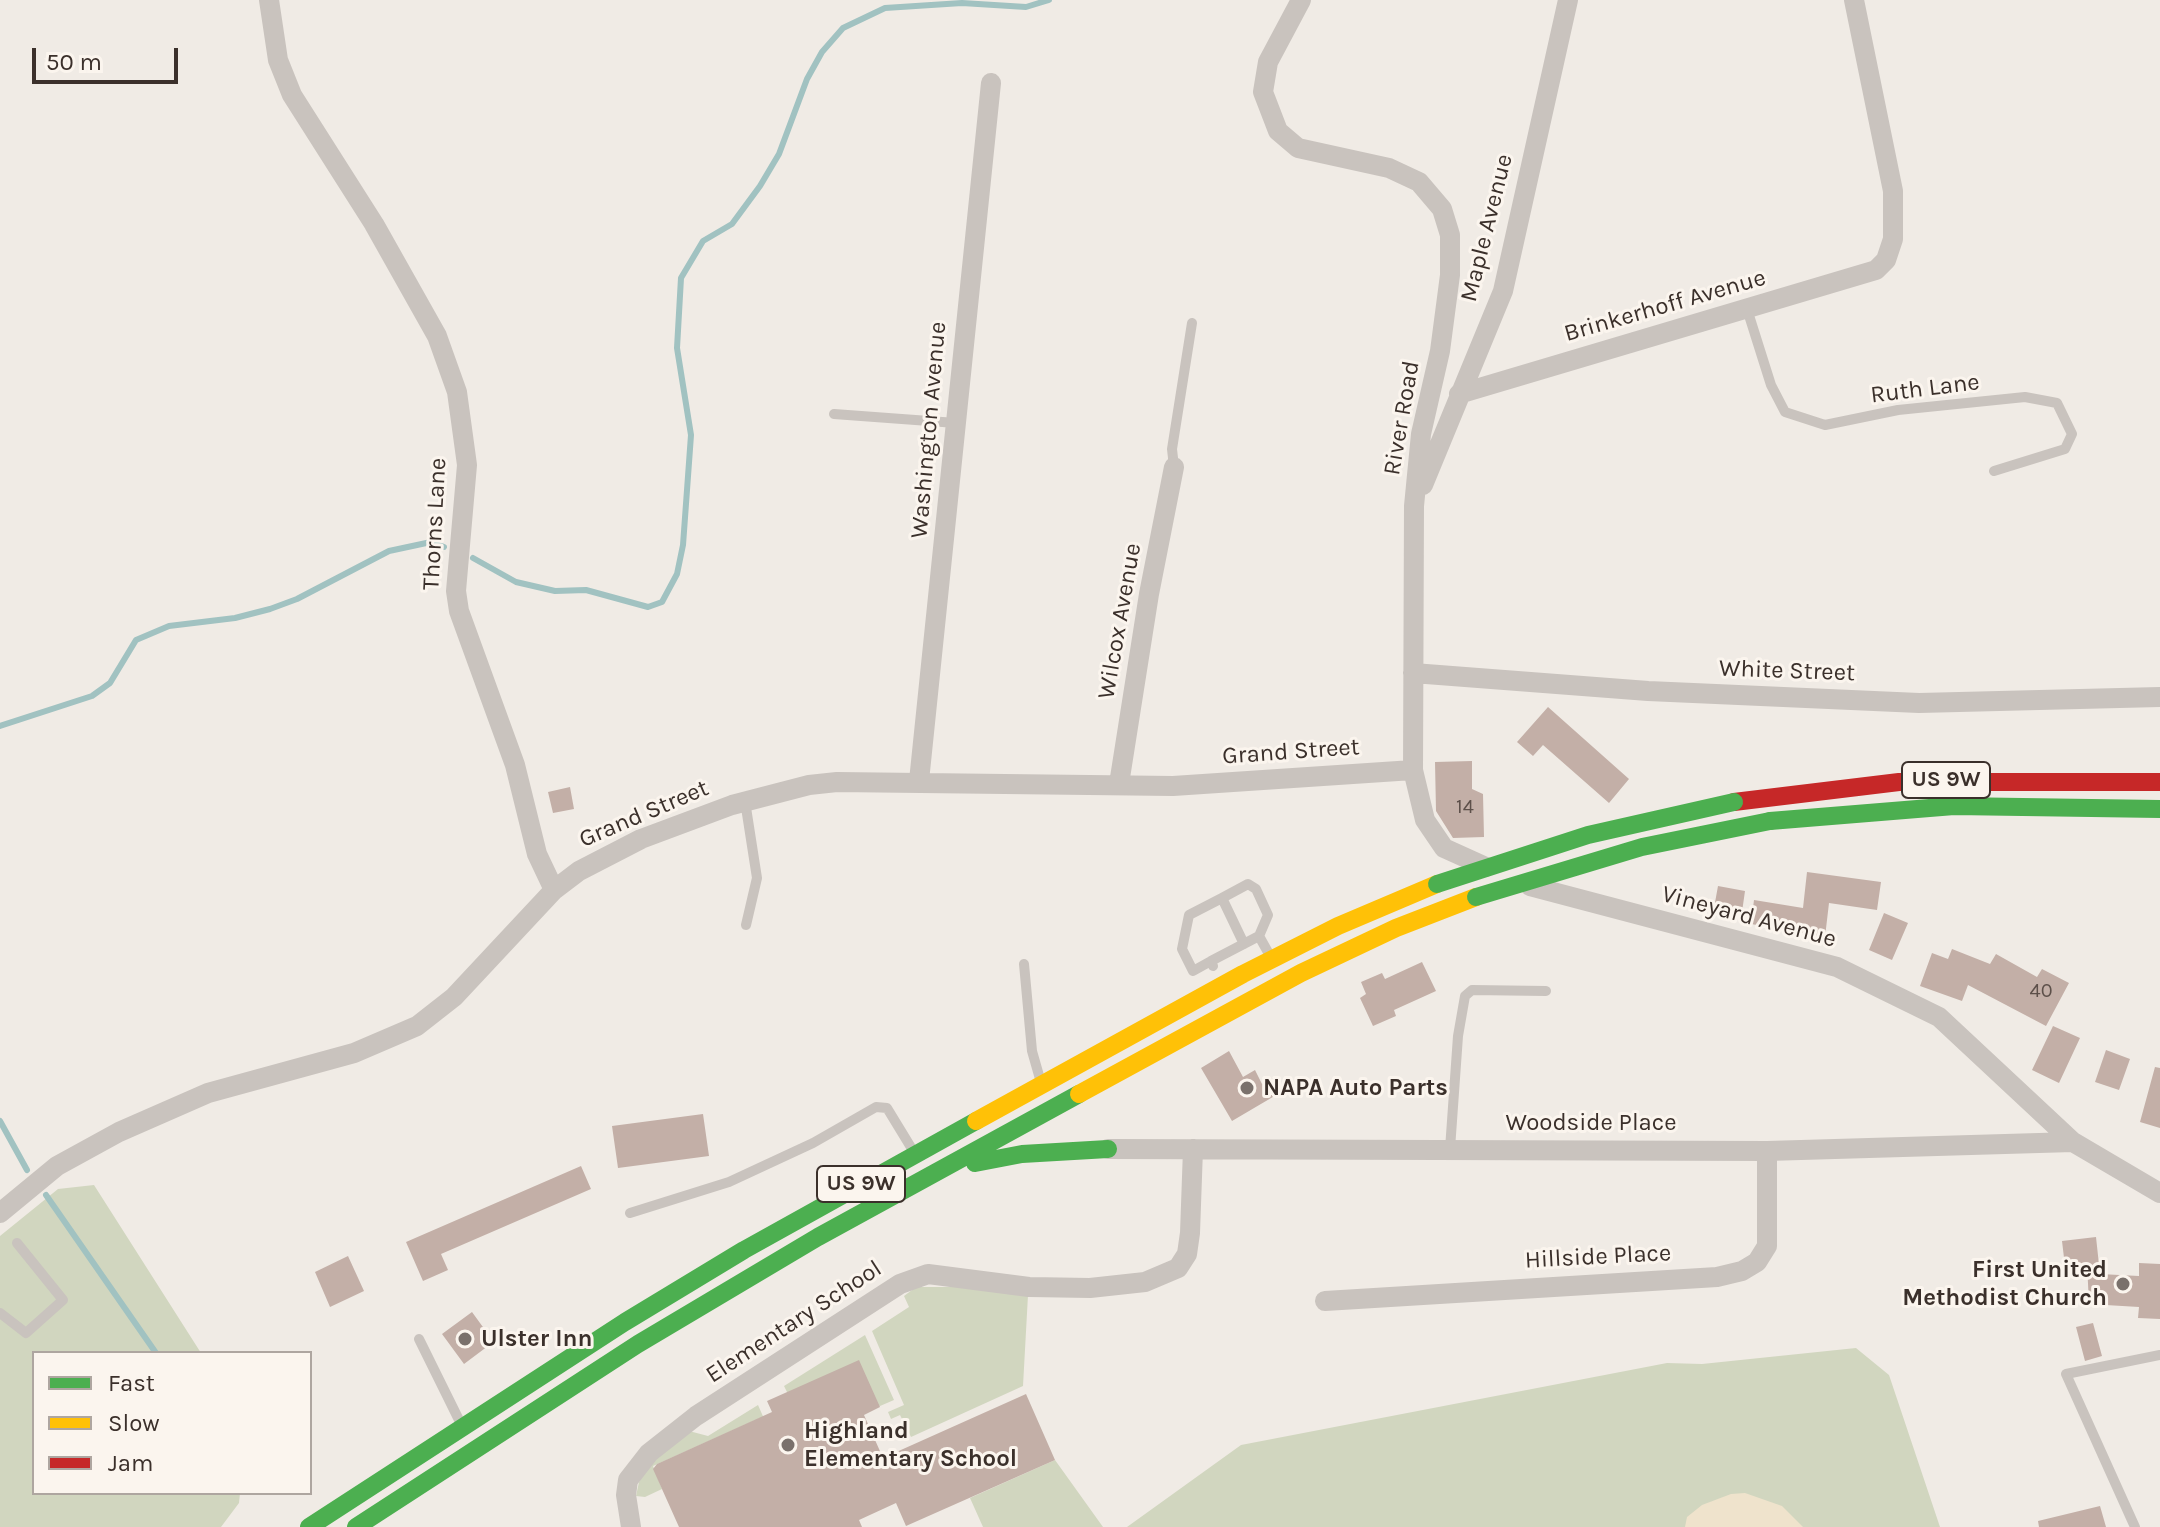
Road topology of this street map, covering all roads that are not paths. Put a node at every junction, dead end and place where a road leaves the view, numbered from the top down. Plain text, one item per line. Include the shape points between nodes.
1 (269, 0) edge
2 (1301, 0) edge
3 (1568, 0) edge
4 (1854, 0) edge
5 (991, 83) dead end
6 (1747, 309) junction
7 (1192, 323) dead end
8 (1459, 394) junction
9 (834, 414) dead end
10 (956, 423) junction
11 (1174, 467) joint
12 (1994, 471) dead end
13 (1414, 506) junction
14 (1413, 673) junction
15 (2160, 697) edge
16 (1413, 770) junction
17 (919, 781) junction
18 (2160, 782) edge
19 (1119, 784) junction
20 (745, 801) junction
21 (2160, 809) edge
22 (554, 890) junction
23 (1222, 898) junction
24 (746, 925) dead end
25 (1259, 936) junction
26 (1244, 944) junction
27 (1272, 959) junction
28 (1211, 961) junction
29 (1024, 964) dead end
30 (1222, 986) junction
31 (1546, 991) dead end
32 (1041, 1085) junction
33 (1085, 1091) junction
34 (2073, 1142) junction
35 (1108, 1149) junction
36 (1193, 1149) junction
37 (1450, 1149) junction
38 (1767, 1151) junction
39 (915, 1155) junction
40 (917, 1183) junction
41 (2160, 1193) edge
42 (0, 1213) edge
43 (630, 1213) dead end
44 (17, 1243) dead end
45 (1325, 1301) dead end
46 (0, 1313) edge
47 (419, 1339) dead end
48 (2160, 1355) edge
49 (463, 1427) junction
50 (309, 1527) edge
51 (356, 1527) edge
52 (631, 1527) edge
53 (2135, 1527) edge

1 - 22 street, Thorns Lane via 278,60 292,95 437,336 457,392 467,465 456,591 459,611 515,765 537,854
2 - 13 street, River Road via 1268,62 1263,92 1278,131 1298,148 1389,168 1419,182 1434,198 1450,235 1450,275 1421,434
3 - 8 street, Maple Avenue via 1503,291
4 - 6 street, Brinkerhoff Avenue via 1893,191 1893,239 1883,263 1853,279
5 - 10 street, Washington Avenue
6 - 8 street, Brinkerhoff Avenue
6 - 12 lane, Ruth Lane via 1785,412 1825,425 1898,410 2025,397 2057,403 2072,434 2065,449
7 - 11 lane via 1172,449
8 - 13 street, Maple Avenue
9 - 10 lane
10 - 17 street, Washington Avenue
11 - 19 street, Wilcox Avenue
13 - 14 street, River Road
14 - 15 street, White Street via 1648,691 1919,703
14 - 16 street, Vineyard Avenue
16 - 19 street, Grand Street via 1173,786
16 - 34 street, Vineyard Avenue via 1425,820 1444,848 1529,886 1837,967 1939,1017
17 - 19 street, Grand Street
17 - 20 street, Grand Street via 809,785
18 - 27 highway, US 9W, bridge via 1899,782 1734,802 1588,835 1437,884
20 - 22 street, Grand Street via 641,839
20 - 24 lane via 757,878
21 - 33 highway, US 9W, bridge via 1941,807 1770,821 1630,850 1476,897 1337,955
22 - 42 street, Grand Street via 454,997 417,1026 354,1053 208,1093 119,1132 57,1166
23 - 25 lane via 1248,884 1256,889 1268,915
23 - 26 lane
23 - 28 lane via 1189,915 1182,949 1193,971
25 - 26 lane
25 - 27 lane
26 - 28 lane
27 - 30 highway, US 9W
28 - 30 lane
29 - 32 lane via 1032,1051
30 - 32 highway, US 9W
31 - 37 lane via 1472,990 1465,996
32 - 39 highway, US 9W
33 - 35 highway via 1076,1104 1075,1124 1084,1139
33 - 40 highway, US 9W
34 - 38 street, Woodside Place
34 - 41 street, Vineyard Avenue
35 - 36 street, Woodside Place
35 - 40 highway via 997,1157
36 - 37 street, Woodside Place
36 - 52 street, Elementary School via 1190,1233 1178,1268 1145,1282 1090,1288 1029,1287 928,1274 900,1284 696,1416 649,1453 628,1480
37 - 38 street, Woodside Place
38 - 45 street, Hillside Place via 1767,1246 1757,1262 1742,1271 1717,1277
39 - 43 lane via 887,1108 876,1107 729,1182
39 - 49 highway, US 9W via 685,1285
40 - 51 highway, US 9W via 650,1336
44 - 46 lane via 63,1300 26,1333
47 - 49 lane
48 - 53 lane via 2066,1374
49 - 50 highway, US 9W

